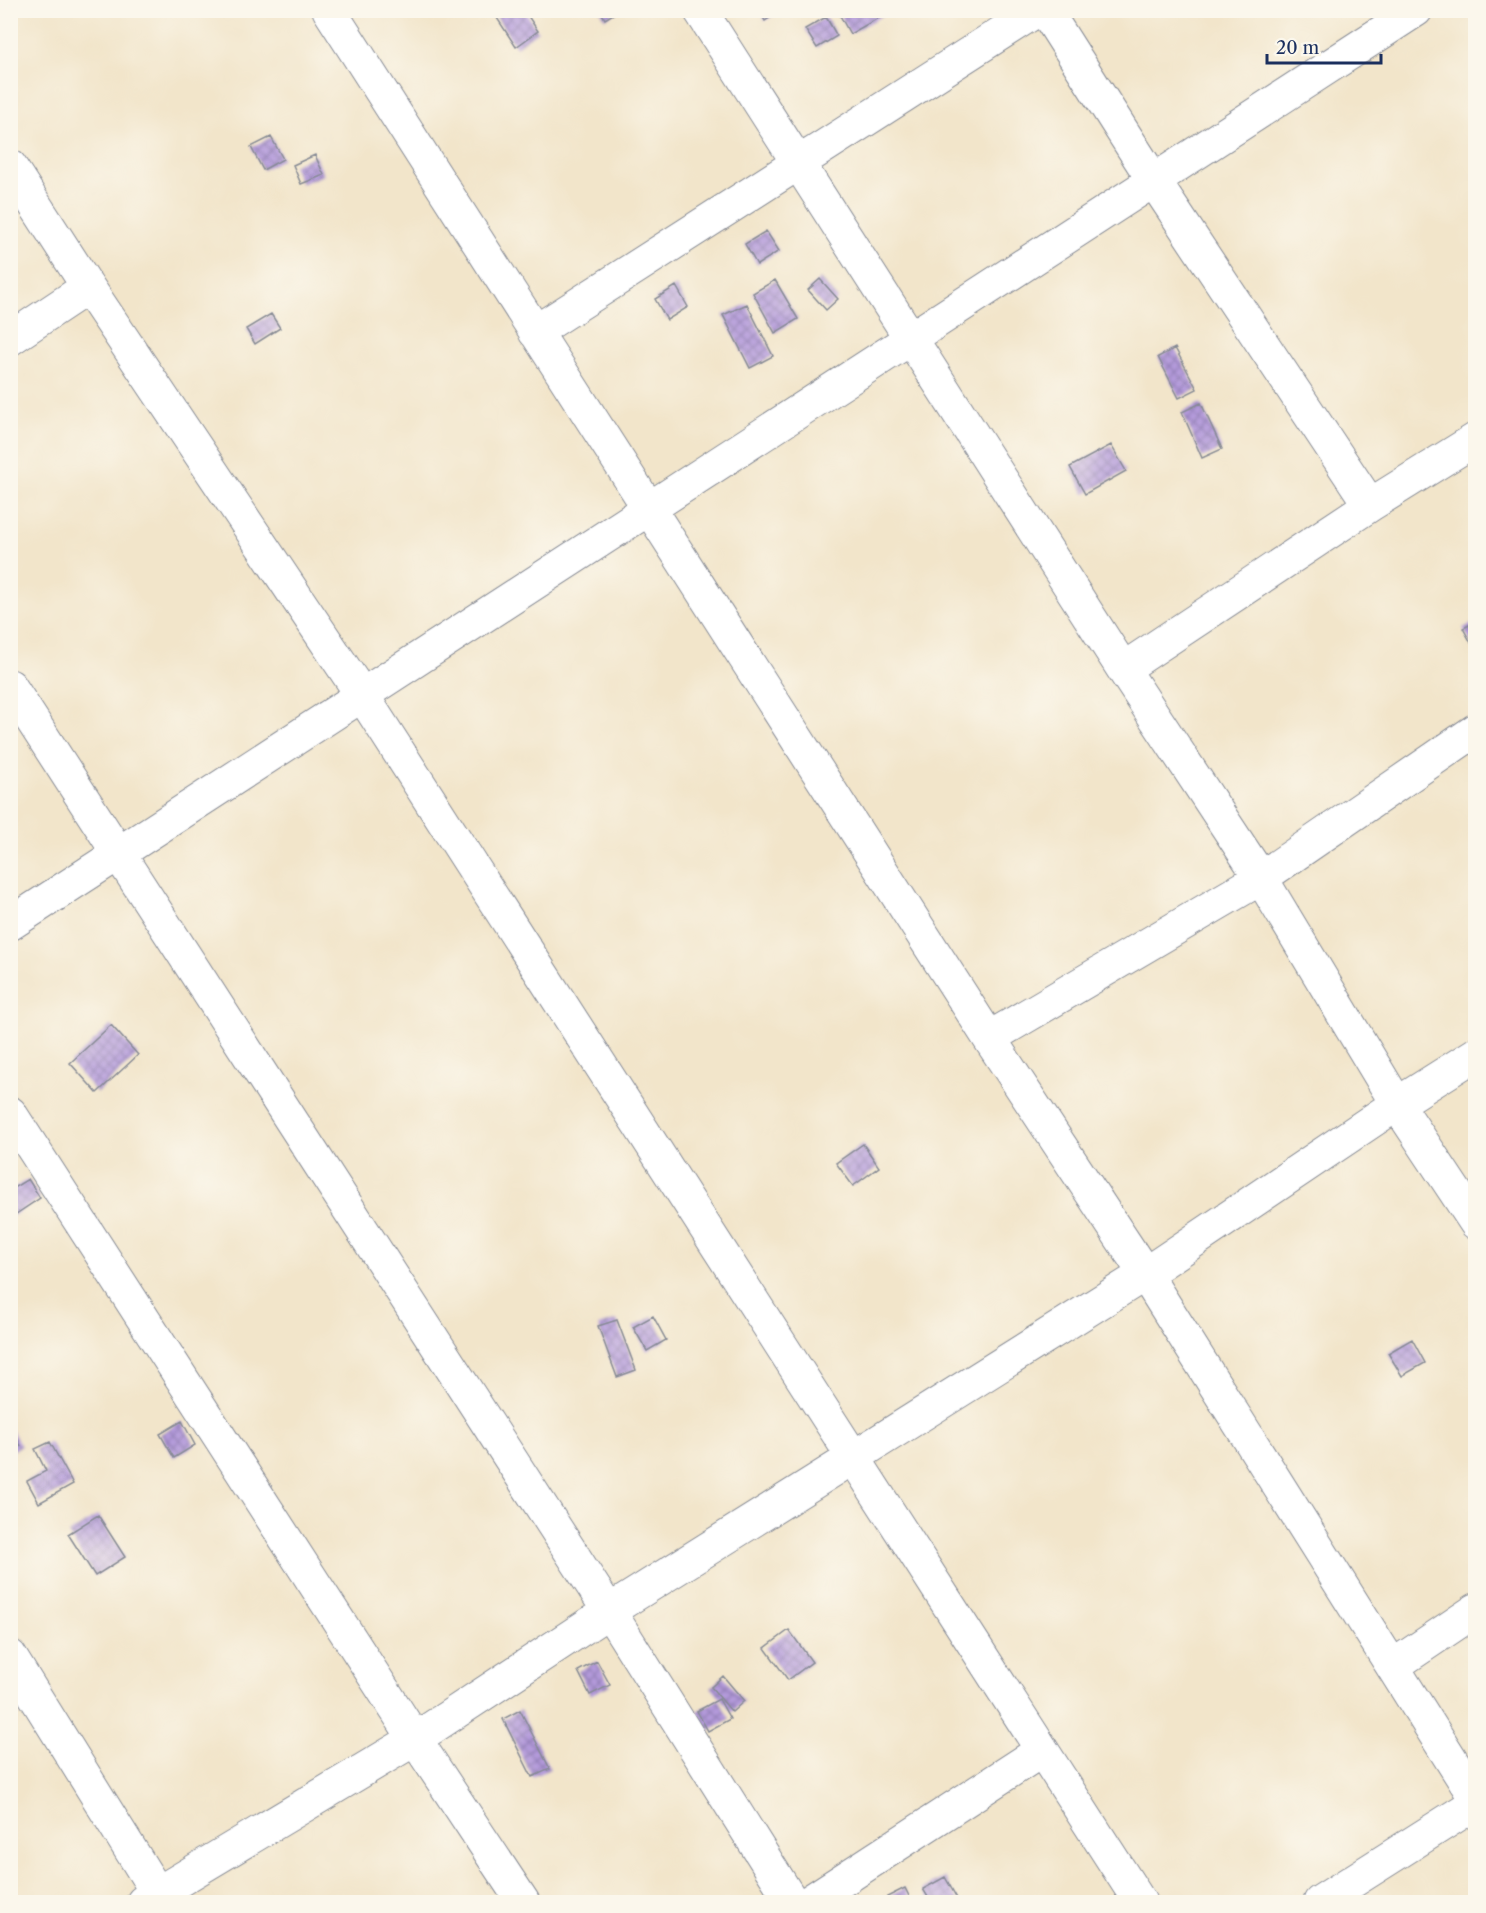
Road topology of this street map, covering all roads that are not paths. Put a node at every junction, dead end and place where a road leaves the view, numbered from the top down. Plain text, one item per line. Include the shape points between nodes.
1 (329, 10) edge
2 (700, 10) edge
3 (1037, 10) edge
4 (1045, 10) edge
5 (1416, 10) edge
6 (798, 164) junction
7 (10, 166) edge
8 (1154, 181) junction
9 (88, 288) junction
10 (535, 332) junction
11 (10, 339) edge
12 (912, 339) junction
13 (1476, 439) edge
14 (1370, 505) junction
15 (649, 509) junction
16 (1123, 669) junction
17 (10, 686) edge
18 (362, 695) junction
19 (1476, 730) edge
20 (118, 854) junction
21 (1261, 878) junction
22 (10, 924) edge
23 (989, 1038) junction
24 (1476, 1054) edge
25 (1397, 1104) junction
26 (10, 1113) edge
27 (1476, 1223) edge
28 (1145, 1274) junction
29 (854, 1458) junction
30 (1476, 1610) edge
31 (609, 1611) junction
32 (10, 1656) edge
33 (1393, 1666) junction
34 (415, 1739) junction
35 (1041, 1750) junction
36 (1476, 1799) edge
37 (1476, 1803) edge
38 (154, 1900) edge
39 (523, 1902) edge
40 (792, 1902) edge
41 (809, 1902) edge
42 (1140, 1902) edge
43 (1320, 1902) edge

1 - 10 street
2 - 6 street
3 - 6 street
4 - 8 street
5 - 8 street
6 - 10 street
6 - 12 street
7 - 9 street
8 - 12 street
8 - 14 street
9 - 11 street
9 - 18 street
10 - 15 street
12 - 15 street
12 - 16 street
13 - 14 street
14 - 16 street
15 - 18 street
15 - 23 street
16 - 21 street
17 - 20 street
18 - 20 street
18 - 29 street
19 - 21 street
20 - 22 street
20 - 31 street
21 - 23 street
21 - 25 street
23 - 28 street
24 - 25 street
25 - 27 street
25 - 28 street
26 - 34 street
28 - 29 street
28 - 33 street
29 - 31 street
29 - 35 street
30 - 33 street
31 - 34 street
31 - 40 street
32 - 38 street
33 - 36 street
34 - 38 street
34 - 39 street
35 - 41 street
35 - 42 street
37 - 43 street

